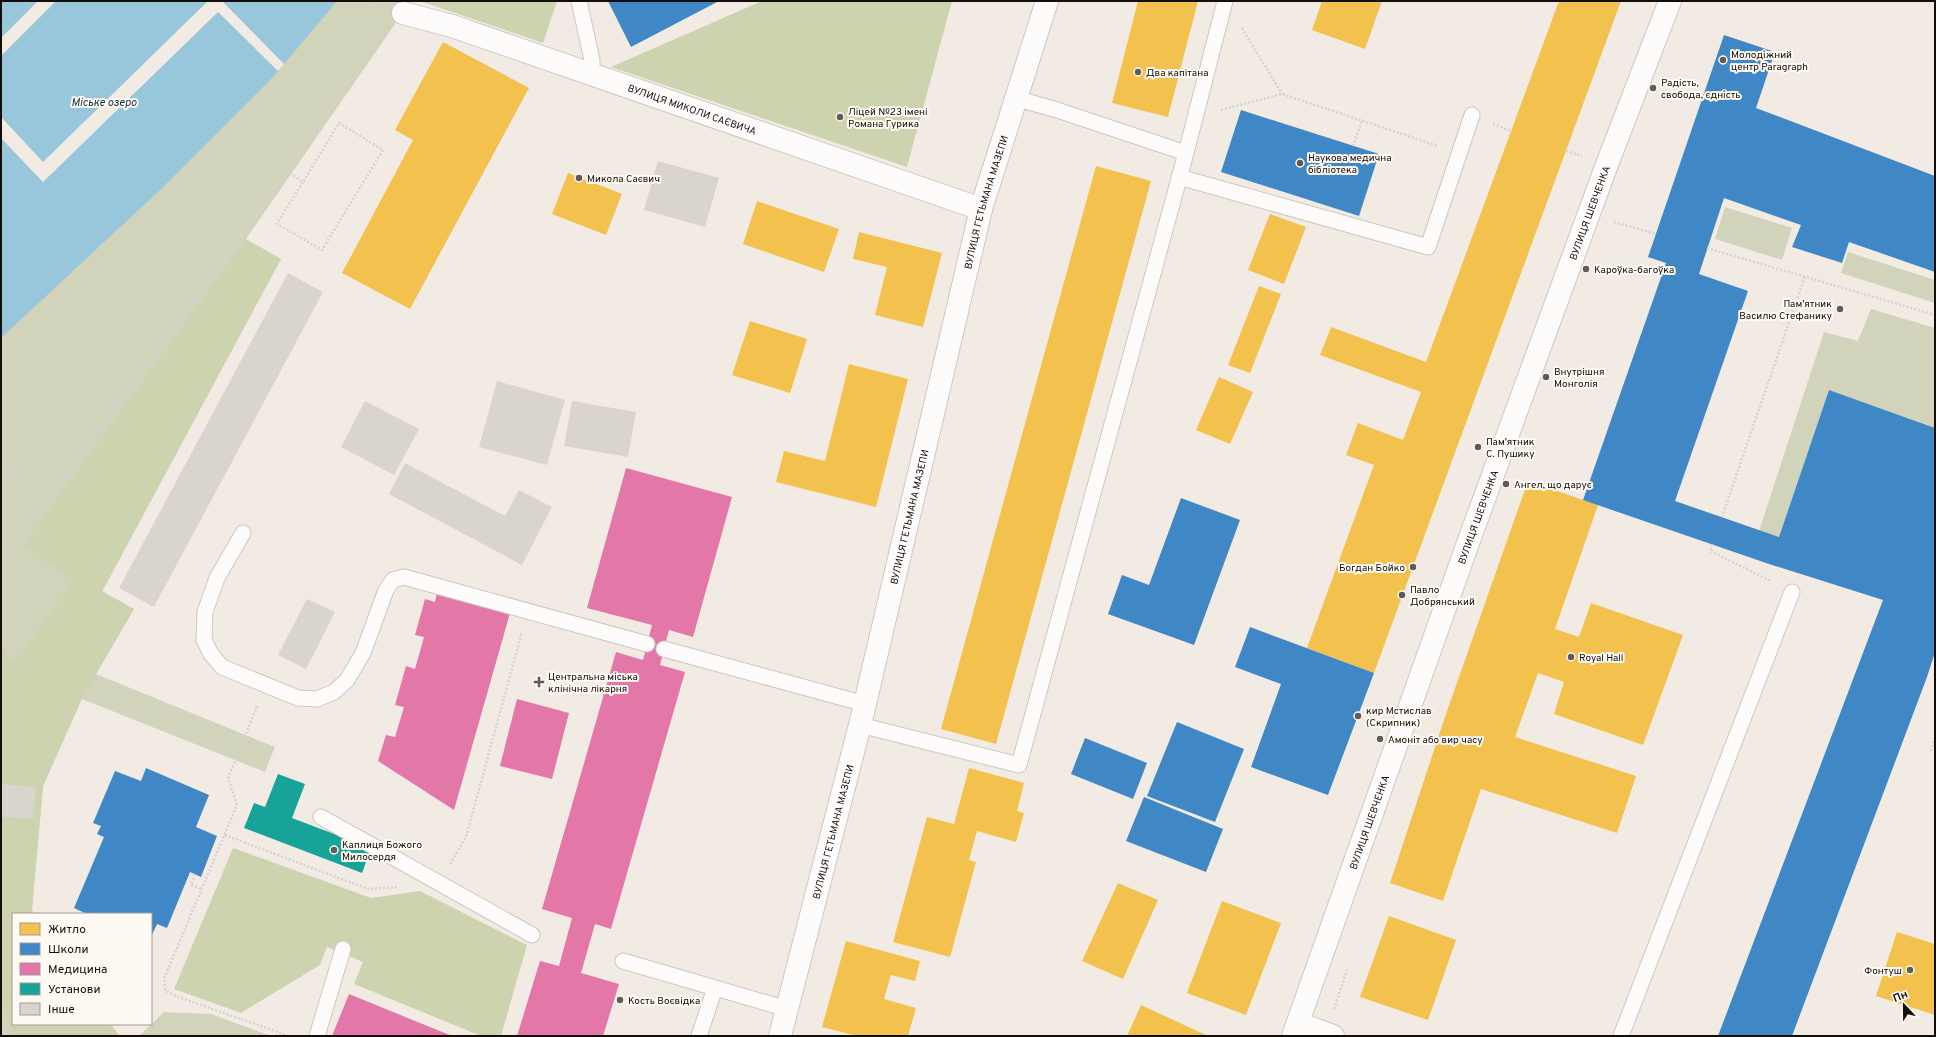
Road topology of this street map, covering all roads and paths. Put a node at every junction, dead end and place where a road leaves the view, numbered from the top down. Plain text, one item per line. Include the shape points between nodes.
1 (357, 1) edge
2 (579, 1) edge
3 (1047, 1) edge
4 (1225, 1) edge
5 (1670, 1) edge
6 (395, 19) joint
7 (592, 75) junction
8 (1282, 94) junction
9 (1015, 98) junction
10 (1472, 115) dead end
11 (1196, 117) junction
12 (1362, 121) junction
13 (1352, 146) dead end
14 (254, 148) junction
15 (1459, 152) junction
16 (1186, 153) junction
17 (287, 170) junction
18 (1179, 177) junction
19 (303, 182) junction
20 (981, 209) junction
21 (1612, 221) dead end
22 (1656, 234) dead end
23 (1707, 248) dead end
24 (1805, 276) junction
25 (1935, 315) edge
26 (1, 489) edge
27 (1722, 518) dead end
28 (243, 533) dead end
29 (1712, 544) dead end
30 (1, 565) edge
31 (1792, 592) joint
32 (528, 611) junction
33 (647, 644) dead end
34 (664, 649) dead end
35 (266, 685) junction
36 (866, 704) junction
37 (860, 725) junction
38 (1935, 737) edge
39 (1931, 751) dead end
40 (322, 817) dead end
41 (225, 834) junction
42 (195, 874) dead end
43 (434, 880) junction
44 (202, 890) junction
45 (532, 935) dead end
46 (343, 949) dead end
47 (623, 961) dead end
48 (715, 988) junction
49 (788, 1010) junction
50 (1, 1027) edge
51 (1296, 1029) edge
52 (4, 1036) edge
53 (289, 1036) edge
54 (317, 1036) edge
55 (699, 1036) edge
56 (780, 1036) edge
57 (1333, 1036) edge
58 (1621, 1036) edge

1 - 14 path via 302,88
2 - 7 lane via 592,60
3 - 9 street, ВУЛИЦЯ ГЕТЬМАНА МАЗЕПИ
4 - 8 path
4 - 11 lane
5 - 51 street, ВУЛИЦЯ ШЕВЧЕНКА via 1476,521
6 - 7 street, ВУЛИЦЯ МИКОЛИ САЄВИЧА via 452,26
6 - 17 path
7 - 20 street, ВУЛИЦЯ МИКОЛИ САЄВИЧА
8 - 11 path
8 - 12 path
9 - 16 lane
9 - 20 street, ВУЛИЦЯ ГЕТЬМАНА МАЗЕПИ
10 - 15 lane
11 - 16 lane
12 - 13 path
12 - 15 path
14 - 17 path
14 - 26 path
15 - 18 lane via 1428,247
16 - 18 lane
17 - 19 path
17 - 30 path via 239,240
18 - 37 lane via 1019,765
19 - 19 path via 278,224 322,250 383,150 339,123
20 - 36 street, ВУЛИЦЯ ГЕТЬМАНА МАЗЕПИ
21 - 22 path
23 - 24 path
24 - 25 path
24 - 27 path
28 - 35 lane via 217,578 205,612 204,640 222,667
29 - 31 path via 1710,551
31 - 58 lane
32 - 33 lane
32 - 35 lane via 404,577 393,580 386,590 363,653 347,680 334,692 317,699 298,698
32 - 43 path via 466,837 444,874
34 - 36 lane
35 - 41 path via 228,778 237,806
36 - 37 street, ВУЛИЦЯ ГЕТЬМАНА МАЗЕПИ
37 - 49 street, ВУЛИЦЯ ГЕТЬМАНА МАЗЕПИ
38 - 39 path
40 - 43 lane
41 - 43 path via 368,889
41 - 44 path
42 - 44 path via 191,885
43 - 45 lane
44 - 53 path via 164,979 166,990 173,995
46 - 54 lane
47 - 48 lane
48 - 49 lane
48 - 55 lane
49 - 56 street, ВУЛИЦЯ ГЕТЬМАНА МАЗЕПИ
50 - 52 path
51 - 57 street

